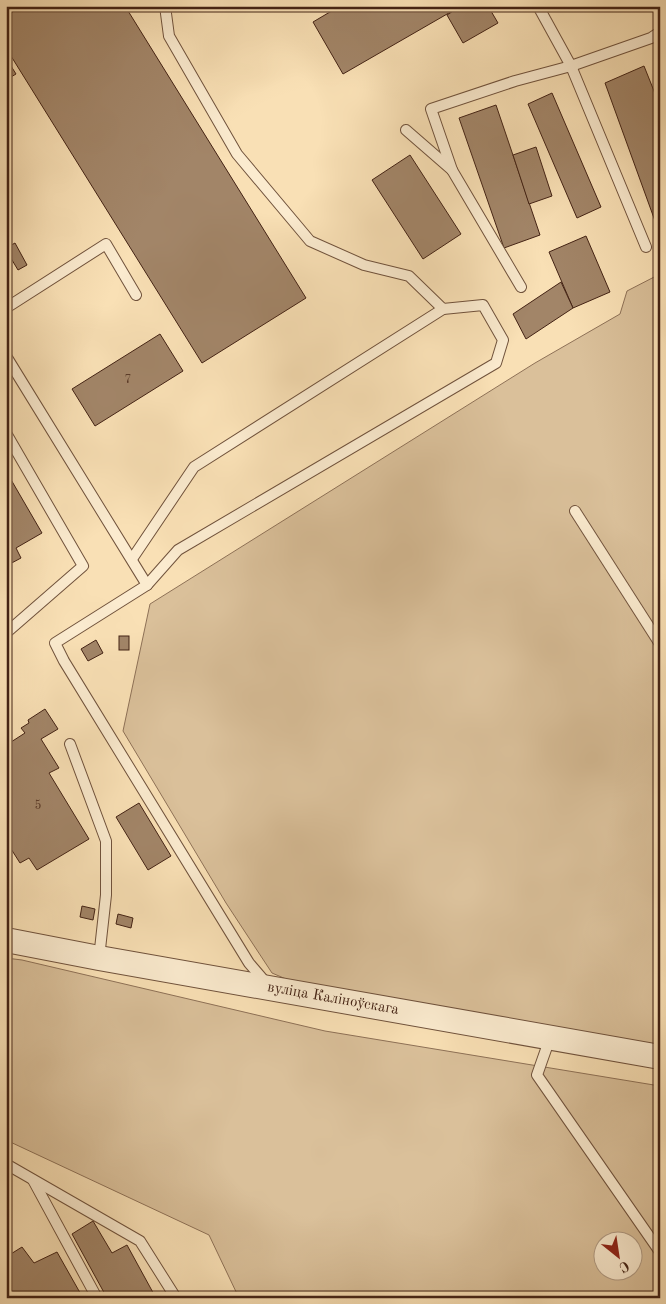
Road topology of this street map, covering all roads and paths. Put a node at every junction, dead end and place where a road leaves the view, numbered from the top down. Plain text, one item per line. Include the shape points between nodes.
1 (165, 6) edge
2 (538, 6) edge
3 (660, 32) edge
4 (571, 66) junction
5 (406, 130) dead end
6 (452, 170) junction
7 (646, 247) dead end
8 (521, 287) dead end
9 (136, 294) dead end
10 (6, 308) edge
11 (443, 309) junction
12 (6, 356) edge
13 (6, 432) edge
14 (575, 511) dead end
15 (132, 560) junction
16 (147, 585) junction
17 (6, 633) edge
18 (660, 644) edge
19 (70, 744) dead end
20 (6, 940) edge
21 (99, 958) junction
22 (271, 988) junction
23 (550, 1038) junction
24 (660, 1057) edge
25 (6, 1164) edge
26 (33, 1180) junction
27 (660, 1252) edge
28 (97, 1298) edge
29 (176, 1298) edge

1 - 11 lane via 170,36 237,154 310,241 364,265 409,276
2 - 4 lane
3 - 4 lane
4 - 6 lane via 431,109
4 - 7 lane
5 - 6 lane
6 - 8 lane
9 - 10 lane via 106,244
11 - 15 lane via 194,467
11 - 16 lane via 483,305 503,340 496,363 178,550
12 - 15 lane
13 - 17 lane via 84,566
14 - 18 lane
15 - 16 lane
16 - 22 lane via 54,643 249,963
19 - 21 lane via 106,840 106,895
20 - 21 street, вуліца Каліноўскага
21 - 22 street, вуліца Каліноўскага
22 - 23 street, вуліца Каліноўскага
23 - 24 street, вуліца Каліноўскага
23 - 27 lane via 537,1075
25 - 26 lane
26 - 28 lane
26 - 29 lane via 140,1241

